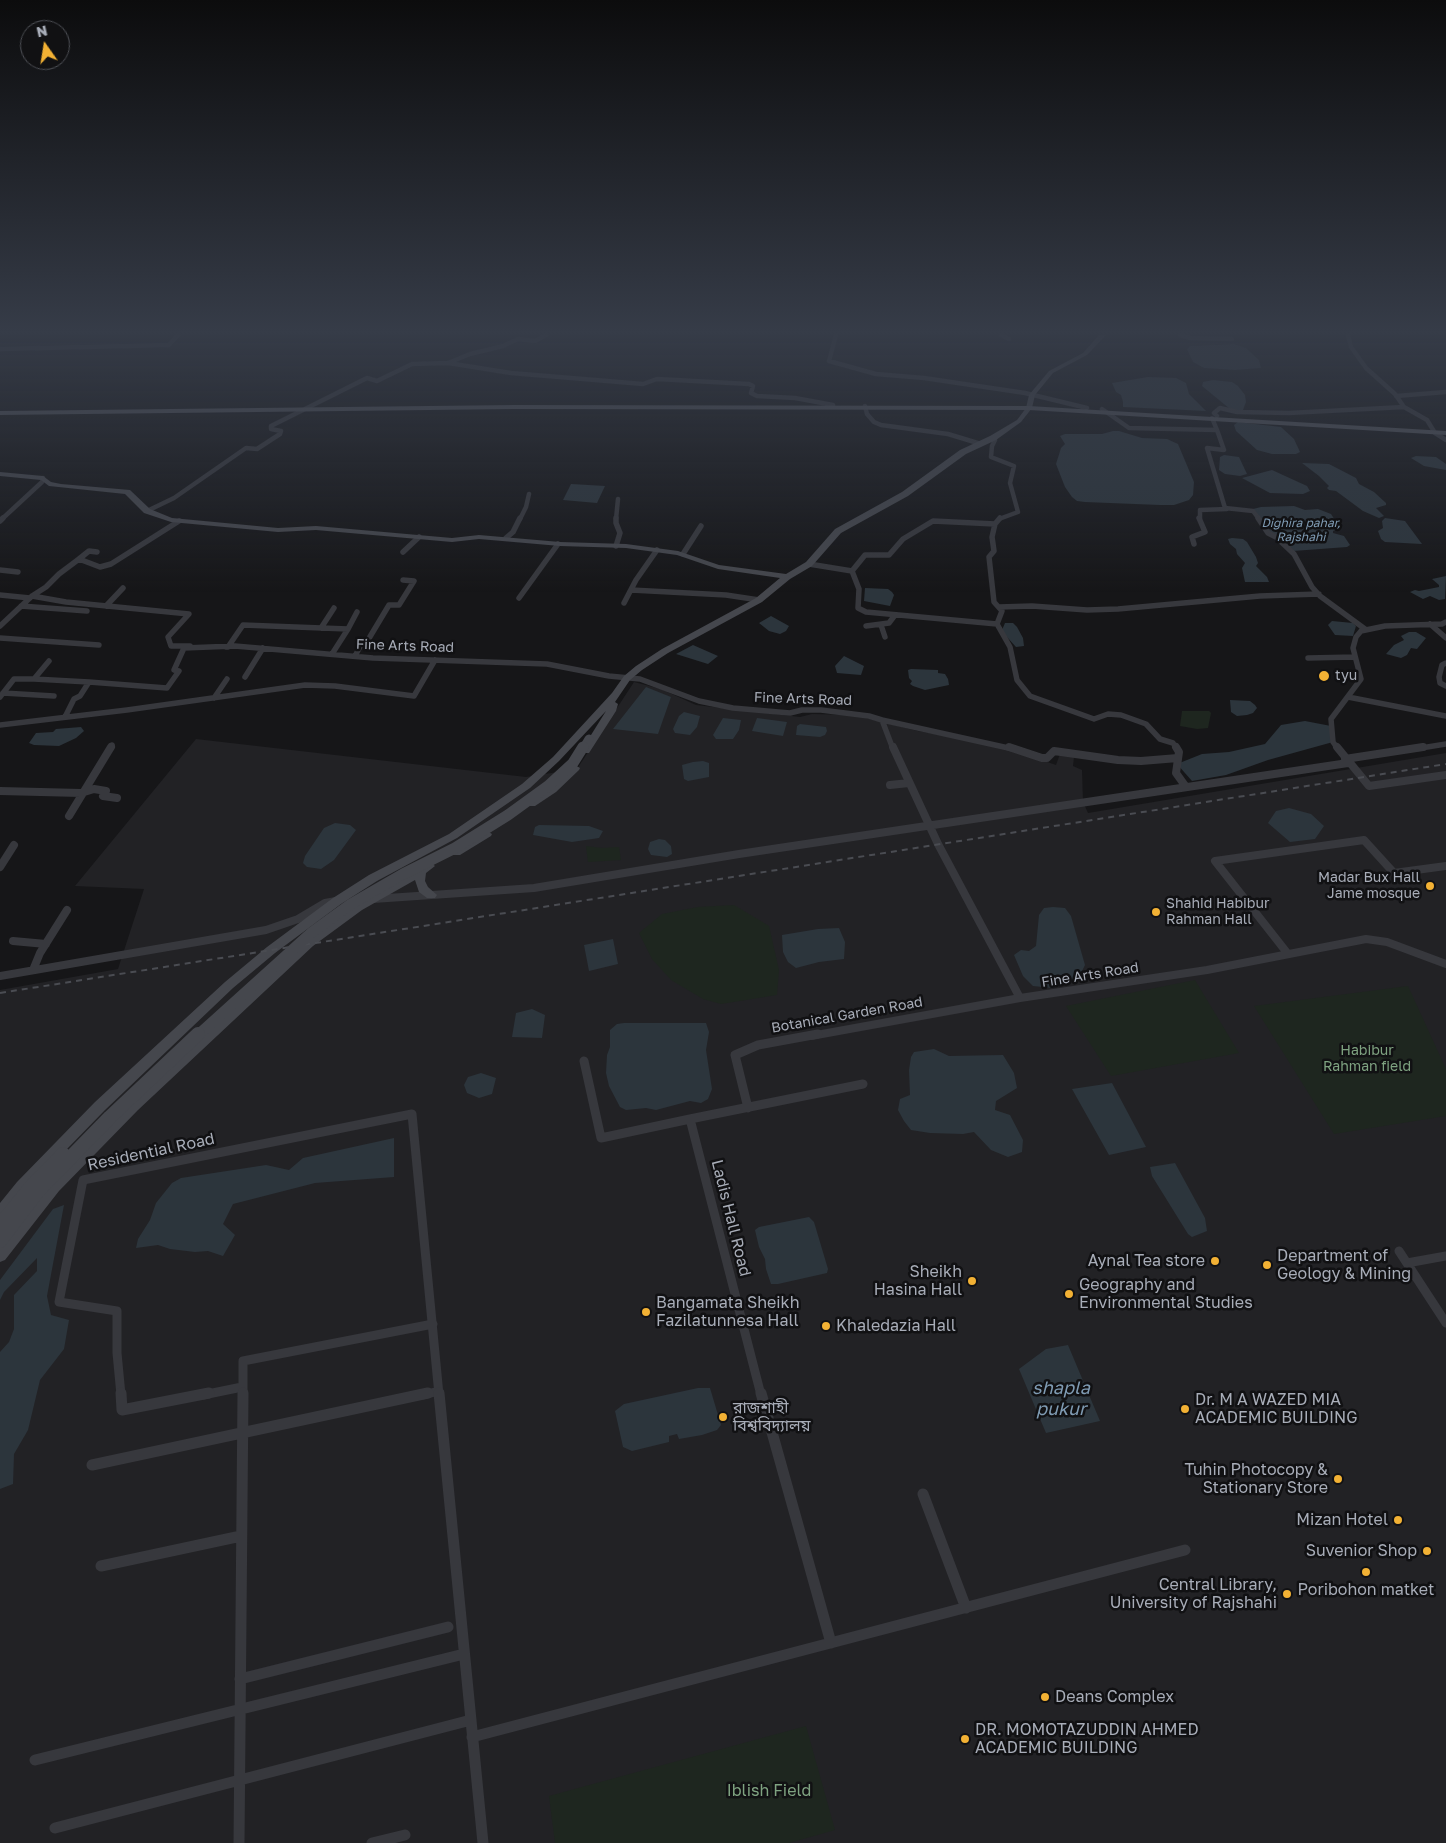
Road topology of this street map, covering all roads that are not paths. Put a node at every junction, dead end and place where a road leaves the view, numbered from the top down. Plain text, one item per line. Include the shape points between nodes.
1 (280, 421) edge
2 (875, 421) edge
3 (1019, 421) edge
4 (1119, 421) edge
5 (1217, 421) edge
6 (1320, 421) edge
7 (1428, 421) edge
8 (1217, 430) junction
9 (1434, 431) junction
10 (1446, 432) edge
11 (993, 438) junction
12 (1446, 440) edge
13 (981, 444) junction
14 (0, 474) edge
15 (42, 478) junction
16 (529, 494) dead end
17 (618, 499) dead end
18 (1227, 509) junction
19 (147, 511) junction
20 (0, 512) edge
21 (8, 512) junction
22 (0, 521) edge
23 (179, 521) junction
24 (995, 524) junction
25 (701, 526) dead end
26 (419, 537) junction
27 (506, 538) junction
28 (558, 544) junction
29 (1194, 544) dead end
30 (616, 546) junction
31 (657, 550) junction
32 (97, 552) dead end
33 (403, 552) dead end
34 (683, 554) junction
35 (79, 559) junction
36 (809, 564) junction
37 (0, 568) edge
38 (852, 571) junction
39 (18, 572) dead end
40 (787, 577) junction
41 (403, 580) dead end
42 (123, 588) dead end
43 (631, 590) junction
44 (1319, 594) junction
45 (0, 595) edge
46 (31, 597) junction
47 (519, 598) dead end
48 (759, 600) junction
49 (624, 603) dead end
50 (21, 606) junction
51 (106, 606) junction
52 (999, 607) junction
53 (334, 608) dead end
54 (87, 611) dead end
55 (357, 612) dead end
56 (895, 615) junction
57 (1446, 622) edge
58 (997, 624) junction
59 (1430, 624) junction
60 (882, 625) junction
61 (1, 626) edge
62 (866, 626) dead end
63 (320, 628) junction
64 (348, 629) junction
65 (1365, 629) junction
66 (885, 637) dead end
67 (0, 638) edge
68 (1446, 638) edge
69 (99, 645) dead end
70 (228, 647) junction
71 (217, 648) junction
72 (263, 648) junction
73 (332, 654) junction
74 (355, 656) junction
75 (1355, 657) junction
76 (1308, 658) dead end
77 (435, 660) junction
78 (49, 661) dead end
79 (1446, 663) edge
80 (246, 677) dead end
81 (627, 678) junction
82 (34, 679) junction
83 (227, 679) dead end
84 (89, 682) junction
85 (1446, 686) edge
86 (2, 695) edge
87 (54, 696) dead end
88 (1348, 697) junction
89 (214, 698) junction
90 (1446, 716) edge
91 (65, 717) junction
92 (882, 720) junction
93 (0, 725) edge
94 (595, 725) junction
95 (586, 738) junction
96 (1446, 744) edge
97 (112, 746) dead end
98 (1178, 758) junction
99 (1347, 761) junction
100 (1446, 776) edge
101 (909, 784) junction
102 (890, 785) dead end
103 (1186, 787) junction
104 (0, 791) edge
105 (84, 792) junction
106 (117, 798) dead end
107 (69, 816) dead end
108 (930, 825) junction
109 (14, 845) dead end
110 (1446, 866) edge
111 (0, 867) edge
112 (422, 870) junction
113 (431, 895) junction
114 (371, 900) junction
115 (337, 901) junction
116 (67, 910) dead end
117 (13, 941) dead end
118 (46, 944) junction
119 (1288, 954) junction
120 (1446, 964) edge
121 (33, 970) junction
122 (0, 976) edge
123 (1020, 998) junction
124 (584, 1061) dead end
125 (863, 1084) dead end
126 (748, 1108) junction
127 (690, 1119) junction
128 (0, 1213) edge
129 (0, 1225) edge
130 (0, 1241) edge
131 (1399, 1251) dead end
132 (0, 1256) edge
133 (1446, 1256) edge
134 (1407, 1263) junction
135 (1446, 1323) edge
136 (433, 1324) junction
137 (242, 1387) junction
138 (439, 1391) junction
139 (242, 1433) junction
140 (92, 1465) dead end
141 (924, 1494) dead end
142 (241, 1536) junction
143 (1185, 1550) dead end
144 (101, 1566) dead end
145 (966, 1608) junction
146 (448, 1627) dead end
147 (831, 1643) junction
148 (464, 1654) junction
149 (240, 1679) junction
150 (240, 1709) junction
151 (471, 1720) junction
152 (472, 1737) junction
153 (35, 1760) dead end
154 (239, 1780) junction
155 (54, 1828) dead end
156 (405, 1835) dead end
157 (239, 1843) edge
158 (372, 1843) edge
159 (483, 1843) edge

1 - 19 street via 271,426 271,429 281,431 280,434 257,449 246,448 174,498
2 - 13 street via 881,425 948,434
3 - 11 main road
4 - 8 street via 1129,428
5 - 8 street
6 - 9 main road
7 - 9 street
8 - 18 street via 1224,450 1207,448
9 - 10 main road
9 - 12 street
11 - 13 main road
11 - 24 street via 991,457 1014,466 1010,483 1018,512 1001,517
13 - 36 main road via 963,452 905,494 838,532
14 - 15 main road
15 - 19 main road via 49,484 126,492
15 - 21 street via 42,482
16 - 27 street via 513,532
17 - 30 street via 616,523 620,533
18 - 29 street via 1200,510 1199,518 1205,532 1192,538
18 - 44 street via 1254,511 1268,533 1294,554
19 - 23 main road
20 - 21 street
21 - 22 street
23 - 26 main road
23 - 35 street via 111,564 100,567
24 - 38 street via 932,521 903,539 889,555 865,555
24 - 52 street via 992,537 994,551 989,558 994,602
25 - 34 street
26 - 27 main road via 452,540
26 - 33 street
27 - 28 main road
28 - 30 main road
28 - 47 street
30 - 31 main road
31 - 34 main road
31 - 43 street
32 - 35 street via 89,551
34 - 40 main road via 718,567
35 - 46 street
36 - 38 street
36 - 40 main road
37 - 39 street
38 - 56 street via 859,589 858,608
40 - 48 main road
41 - 74 street via 414,581 399,605 390,605
42 - 51 street
43 - 48 street via 726,594
43 - 49 street
44 - 52 street via 1118,609
44 - 65 street
45 - 46 street
46 - 50 street
46 - 51 street
48 - 81 main road via 665,651
50 - 54 street
50 - 61 street
51 - 71 street via 189,614 168,637 171,646
52 - 58 street via 1002,611
53 - 63 street
55 - 64 street
56 - 58 street
56 - 60 street via 889,623
57 - 59 street
58 - 98 street via 1010,647 1017,680 1030,696 1094,719 1108,714 1121,715 1146,724 1160,739 1173,744 1179,752
59 - 65 street
59 - 68 street
60 - 62 street
60 - 66 street
63 - 64 street
63 - 70 street via 243,625
64 - 73 street
65 - 75 street via 1356,637
67 - 69 street
70 - 71 street, Fine Arts Road
70 - 72 street, Fine Arts Road
71 - 84 street, Fine Arts Road via 184,648 174,670 179,671 166,688
72 - 73 street, Fine Arts Road
72 - 80 street
73 - 74 street, Fine Arts Road
74 - 77 street, Fine Arts Road
75 - 76 street
75 - 88 street via 1361,679
77 - 81 street, Fine Arts Road via 547,664
77 - 89 street via 414,696 305,685
78 - 82 street
79 - 85 street via 1442,666 1439,682
81 - 92 street, Fine Arts Road via 640,679 699,701 733,708 790,713 821,710
81 - 94 main road via 610,711
82 - 84 street
82 - 86 street via 14,679
83 - 89 street
84 - 91 street via 80,696 74,699
86 - 87 street
88 - 90 street
88 - 99 street via 1331,719 1333,742
89 - 91 street
91 - 93 street
92 - 98 street, Fine Arts Road via 998,744 1042,758 1048,758 1054,751 1118,760
92 - 101 street
94 - 95 main road
94 - 112 main road via 576,767 552,790 471,845
94 - 115 main road via 526,786 453,836
95 - 129 main road, bridge via 542,783 503,812 450,845 398,870 305,930 102,1114 30,1188
95 - 130 main road, bridge via 572,763 548,786 508,815 455,848 351,904 311,933 110,1117 38,1191
96 - 99 street
97 - 105 street
98 - 103 street via 1176,773
99 - 100 street via 1369,786
99 - 103 street
101 - 102 street
101 - 108 street
103 - 108 street
104 - 105 street
105 - 106 street via 106,791 103,796
105 - 107 street
108 - 113 street via 534,888
108 - 123 street
109 - 111 street
110 - 119 street via 1394,873 1364,840 1215,861
112 - 113 main road via 420,881 423,889
112 - 114 main road
113 - 114 street
114 - 115 street
114 - 132 main road via 309,943 133,1106 54,1187
115 - 121 street via 325,903 298,919 266,930
115 - 128 main road via 229,985 100,1106
116 - 118 street
117 - 118 street
118 - 121 street
119 - 120 street, Fine Arts Road via 1348,941 1377,939
119 - 123 street, Fine Arts Road via 1206,970
121 - 122 street
123 - 126 street, Botanical Garden Road via 758,1044 735,1055
124 - 127 street via 601,1138
125 - 126 street
126 - 127 street
127 - 147 street, Ladis Hall Road via 758,1383
131 - 134 street
133 - 134 street
134 - 135 street
136 - 137 street via 243,1361
136 - 137 street, Residential Road via 412,1114 83,1180 59,1302 117,1311 122,1410
136 - 138 street
137 - 139 street
138 - 139 street
138 - 148 street
139 - 140 street
139 - 142 street
141 - 145 street
142 - 144 street
142 - 149 street
143 - 145 street
145 - 147 street
146 - 149 street
147 - 152 street
148 - 150 street
148 - 151 street
149 - 150 street
150 - 153 street
150 - 154 street
151 - 152 street
151 - 154 street
152 - 159 street
154 - 155 street
154 - 157 street
156 - 158 street

